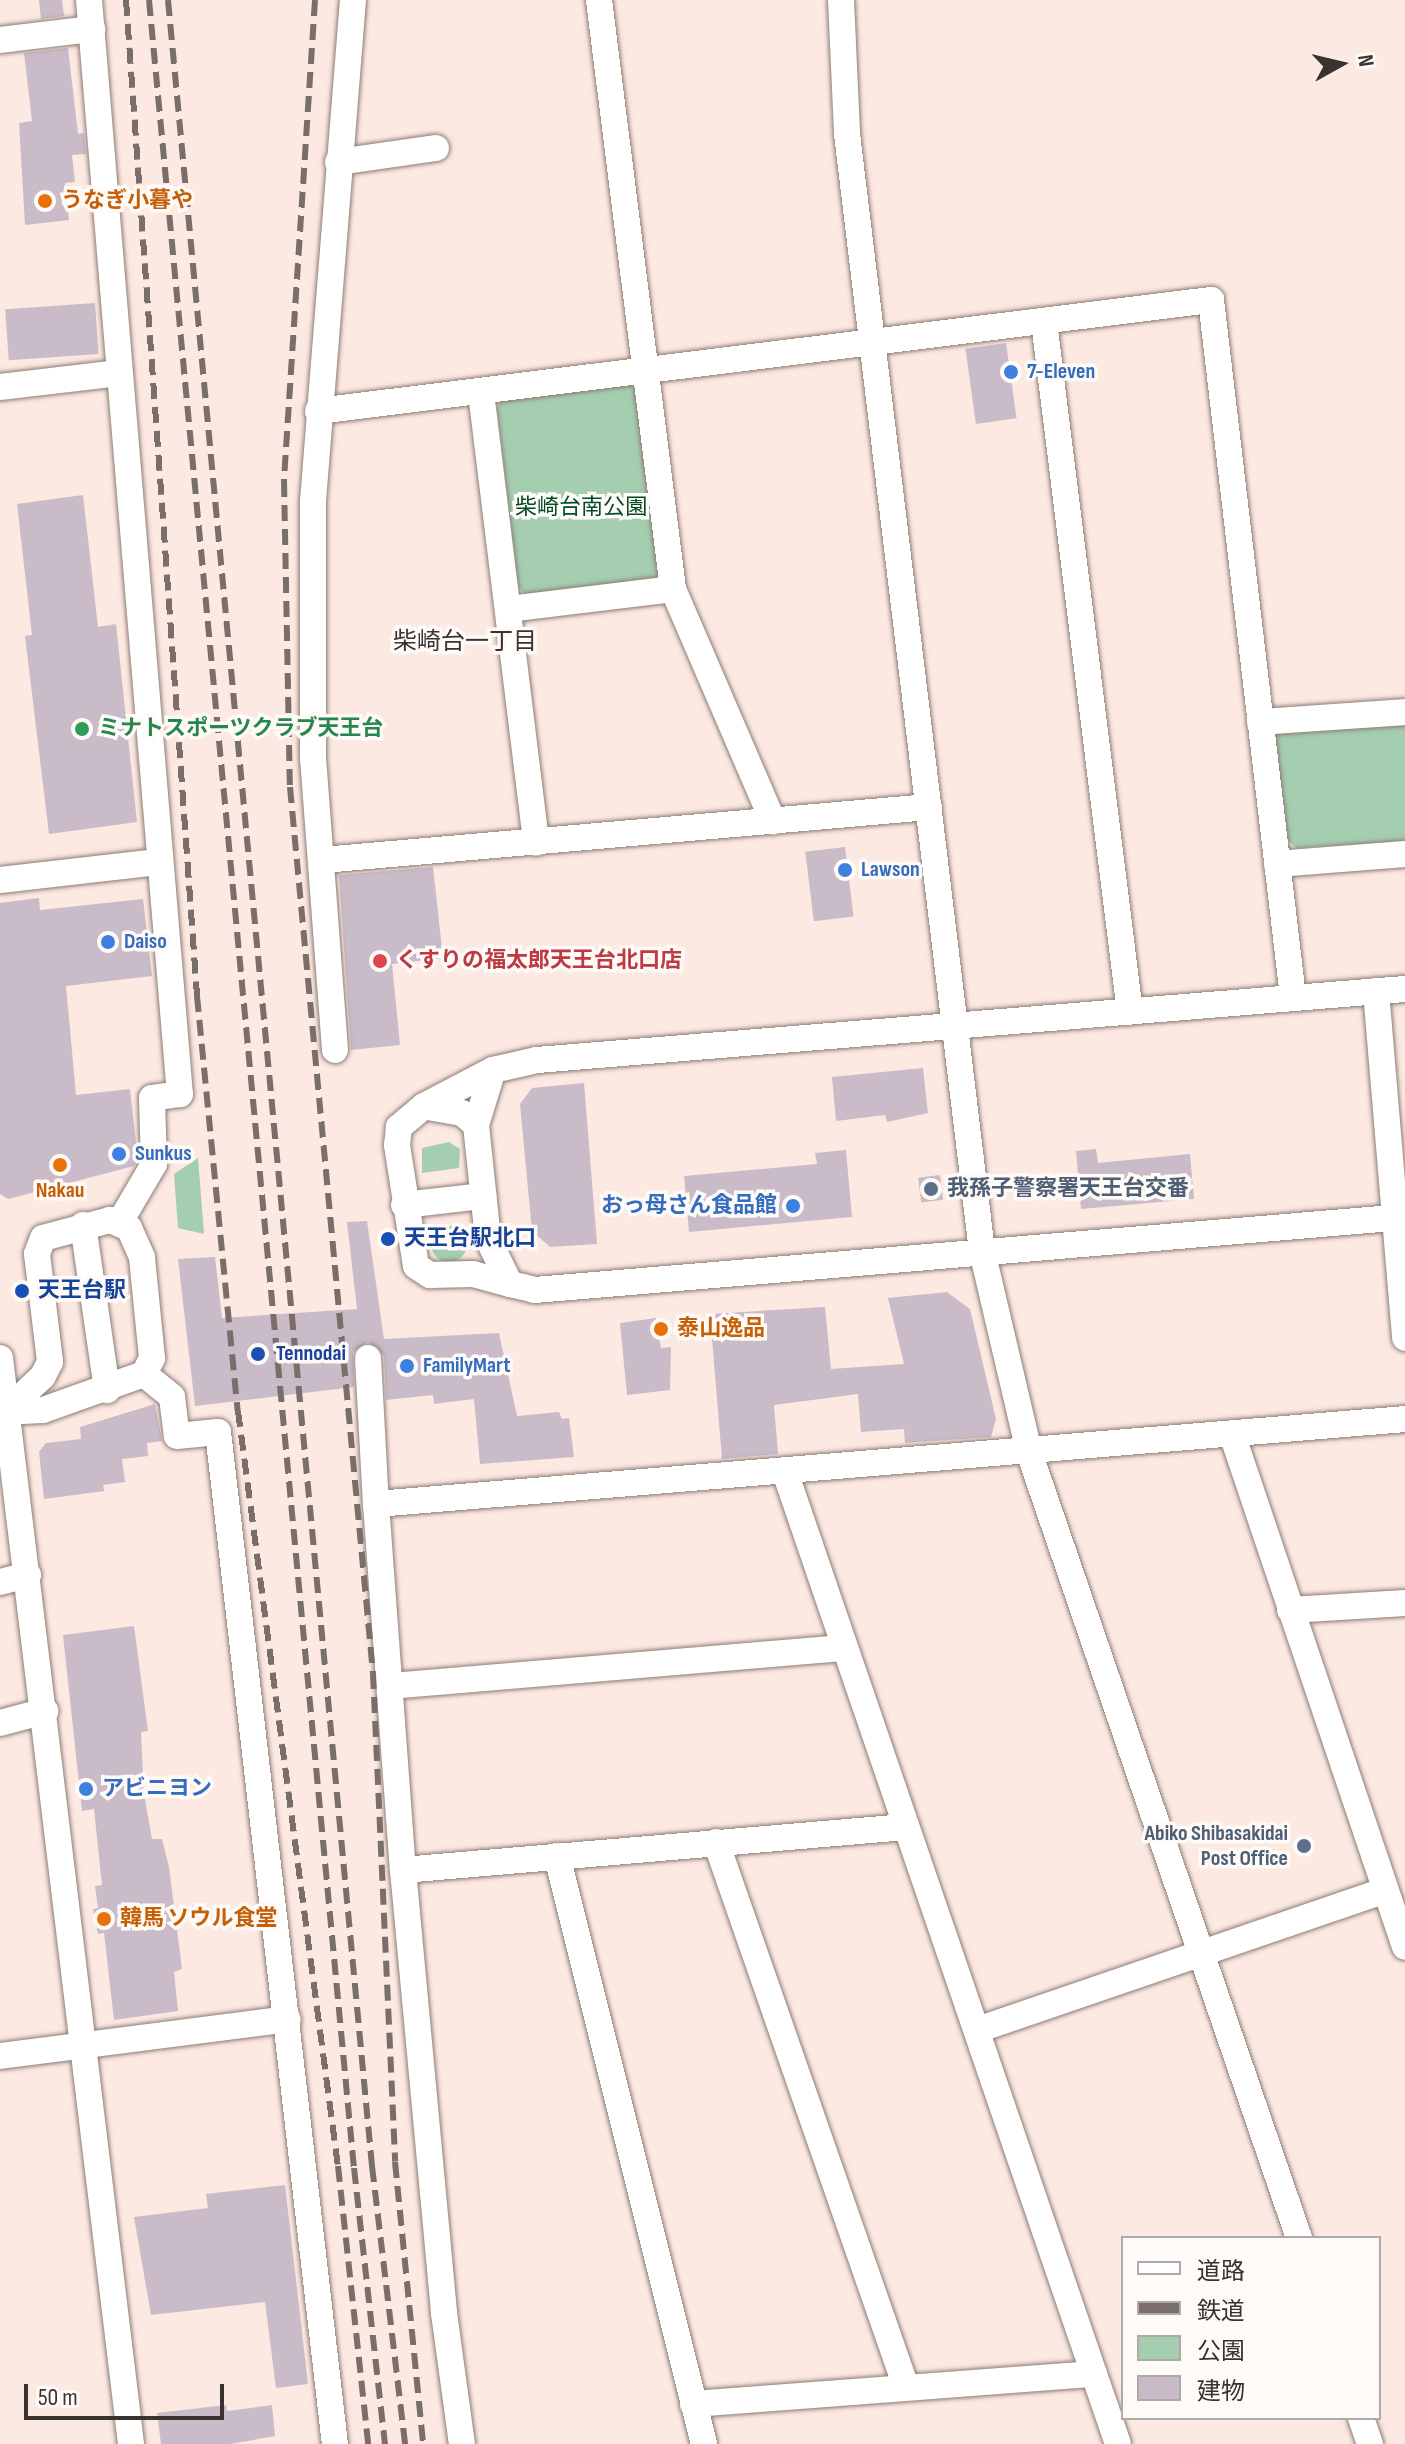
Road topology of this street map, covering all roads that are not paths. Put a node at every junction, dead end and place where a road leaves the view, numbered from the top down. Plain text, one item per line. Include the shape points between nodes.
1 (89, 0) edge
2 (353, 0) edge
3 (599, 0) edge
4 (841, 0) edge
5 (92, 29) junction
6 (0, 40) edge
7 (436, 148) dead end
8 (338, 162) junction
9 (1044, 322) junction
10 (872, 341) junction
11 (646, 372) junction
12 (119, 373) junction
13 (0, 387) edge
14 (481, 393) junction
15 (318, 411) junction
16 (673, 589) junction
17 (508, 609) junction
18 (1405, 712) edge
19 (1260, 722) junction
20 (929, 807) junction
21 (773, 821) junction
22 (536, 843) junction
23 (1405, 854) edge
24 (323, 860) junction
25 (158, 862) junction
26 (1277, 864) junction
27 (0, 880) edge
28 (1405, 989) edge
29 (1376, 991) junction
30 (1293, 997) junction
31 (1130, 1012) junction
32 (955, 1025) junction
33 (335, 1050) dead end
34 (493, 1070) junction
35 (424, 1106) junction
36 (476, 1125) junction
37 (483, 1196) junction
38 (404, 1205) junction
39 (1400, 1218) edge
40 (120, 1222) junction
41 (83, 1225) junction
42 (488, 1239) junction
43 (982, 1251) junction
44 (473, 1274) junction
45 (510, 1284) junction
46 (1405, 1338) edge
47 (0, 1358) edge
48 (368, 1358) dead end
49 (144, 1374) junction
50 (107, 1390) junction
51 (4, 1411) edge
52 (1405, 1419) edge
53 (1232, 1434) junction
54 (1029, 1452) junction
55 (785, 1472) junction
56 (376, 1504) junction
57 (28, 1575) junction
58 (0, 1582) edge
59 (1405, 1603) edge
60 (1290, 1610) junction
61 (844, 1648) junction
62 (390, 1686) junction
63 (45, 1711) junction
64 (0, 1723) edge
65 (906, 1827) junction
66 (716, 1842) junction
67 (557, 1856) junction
68 (403, 1870) junction
69 (1385, 1890) junction
70 (1405, 1947) edge
71 (1201, 1953) junction
72 (288, 2019) junction
73 (977, 2030) junction
74 (85, 2046) junction
75 (0, 2056) edge
76 (1298, 2236) edge
77 (1094, 2374) junction
78 (906, 2387) junction
79 (693, 2404) junction
80 (1362, 2420) edge
81 (131, 2444) edge
82 (335, 2444) edge
83 (462, 2444) edge
84 (704, 2444) edge
85 (1118, 2444) edge
86 (1370, 2444) edge

1 - 5 street
2 - 8 street
3 - 11 street
4 - 10 street via 847,134
5 - 6 street
5 - 12 street
7 - 8 street
8 - 15 street
9 - 10 street
9 - 19 street via 1211,300
9 - 31 street
10 - 11 street
10 - 20 street
11 - 14 street
11 - 16 street
12 - 13 street
12 - 25 street
14 - 15 street
14 - 17 street
15 - 24 street via 313,758
16 - 17 street
16 - 21 street
17 - 22 street
18 - 19 street
19 - 26 street
20 - 21 street
20 - 32 street
21 - 22 street
22 - 24 street
23 - 26 street
24 - 33 street
25 - 27 street
25 - 40 street via 180,1094 152,1098 154,1164
26 - 30 street
28 - 29 street
29 - 30 street
29 - 39 street
30 - 31 street
31 - 32 street
32 - 34 street via 537,1060
32 - 43 street
34 - 35 street
34 - 36 street
35 - 36 street via 454,1110
35 - 38 street via 399,1127
36 - 37 street
37 - 38 street
37 - 42 street
38 - 44 street via 416,1266 430,1275
39 - 43 street
39 - 46 street
40 - 41 street
40 - 49 street via 129,1228 142,1257 152,1358
41 - 50 street
41 - 51 street via 51,1234 39,1245 50,1362 43,1376
42 - 44 street via 481,1266
42 - 45 street
43 - 45 street via 535,1290
43 - 54 street
44 - 45 street
47 - 51 street
48 - 56 street
49 - 50 street
49 - 72 street via 172,1397 177,1436 218,1432
50 - 51 street via 43,1410
51 - 57 street
52 - 53 street
53 - 54 street
53 - 60 street
54 - 55 street
54 - 71 street
55 - 56 street
55 - 61 street
56 - 62 street
57 - 58 street
57 - 63 street
59 - 60 street
60 - 69 street
61 - 62 street
61 - 65 street
62 - 68 street
63 - 64 street
63 - 74 street
65 - 66 street
65 - 73 street
66 - 67 street
66 - 78 street
67 - 68 street
67 - 79 street
68 - 83 street via 444,2313
69 - 70 street
69 - 71 street
71 - 73 street
71 - 76 street
72 - 74 street
72 - 82 street
73 - 77 street
74 - 75 street
74 - 81 street
77 - 78 street
77 - 85 street
78 - 79 street
79 - 84 street
80 - 86 street

